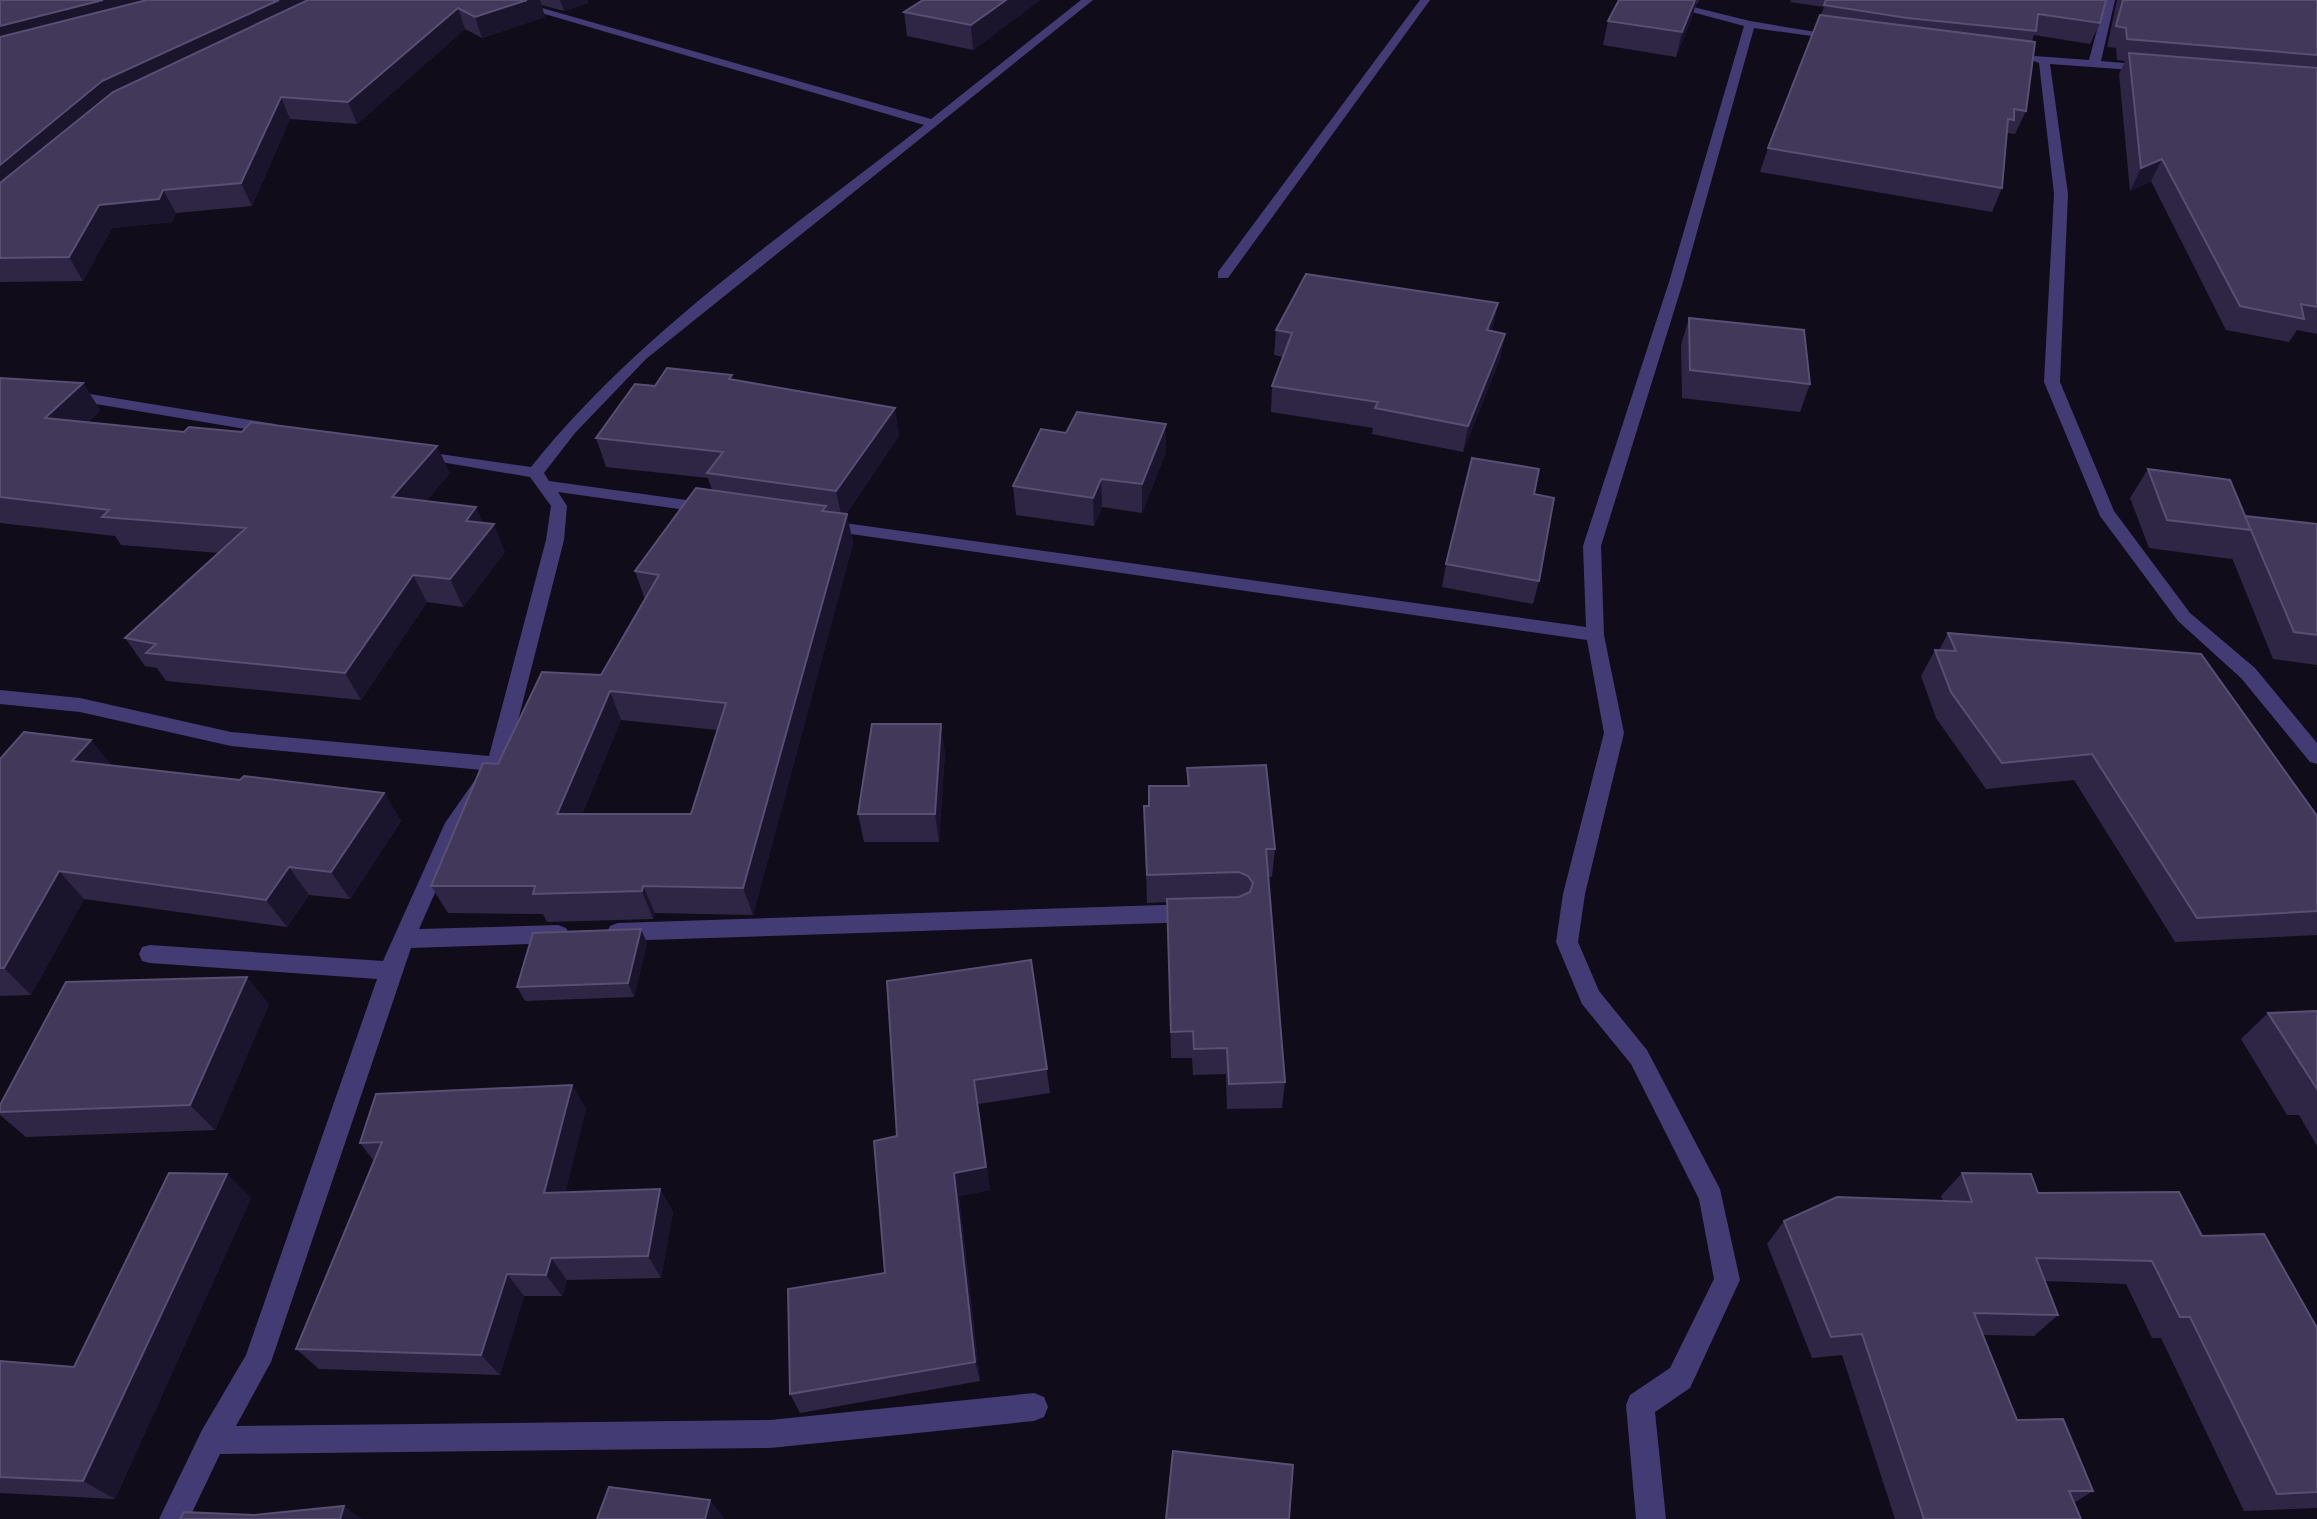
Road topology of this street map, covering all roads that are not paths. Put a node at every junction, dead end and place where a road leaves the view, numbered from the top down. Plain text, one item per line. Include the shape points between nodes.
1 (502, 0) edge
2 (1088, 0) edge
3 (1425, 0) edge
4 (1652, 0) edge
5 (2110, 0) edge
6 (1750, 24) junction
7 (1859, 39) edge
8 (2094, 64) junction
9 (2158, 69) edge
10 (931, 123) junction
11 (1223, 275) dead end
12 (46, 392) edge
13 (291, 432) edge
14 (398, 450) edge
15 (539, 479) junction
16 (732, 511) edge
17 (810, 523) edge
18 (1595, 635) junction
19 (0, 697) edge
20 (2317, 757) edge
21 (497, 764) junction
22 (1221, 912) edge
23 (406, 939) junction
24 (150, 954) dead end
25 (392, 971) junction
26 (1034, 1407) dead end
27 (212, 1440) junction
28 (174, 1519) edge
29 (1651, 1519) edge

1 - 10 street
2 - 10 street
3 - 11 street
4 - 6 street
5 - 8 street
6 - 7 street
6 - 18 street via 1592,546
8 - 9 street
8 - 20 street via 2036,59 2061,194 2052,382 2106,512 2184,617 2248,673
10 - 15 street via 641,356 569,430
12 - 13 street
14 - 15 street
15 - 16 street
15 - 21 street via 559,506 555,540
17 - 18 street
18 - 29 street via 1614,733 1567,942 1590,997 1639,1057 1711,1197 1727,1280 1680,1378 1640,1405
19 - 21 street via 80,705 231,739
21 - 23 street via 455,823
22 - 23 street
23 - 25 street
24 - 25 street
25 - 27 street via 257,1362
26 - 27 street via 770,1434
27 - 28 street

